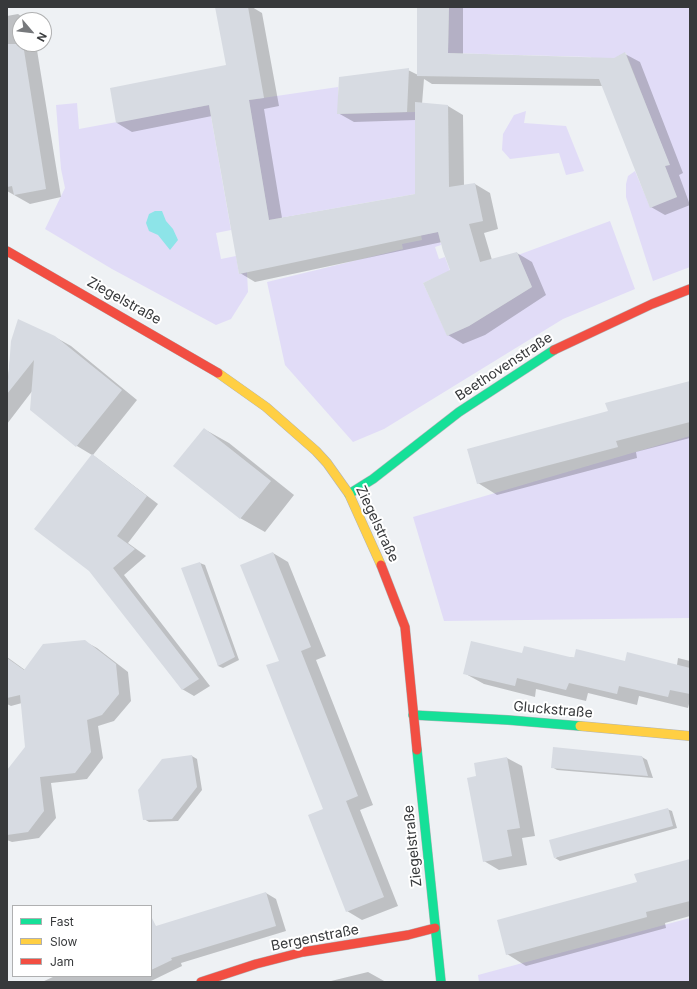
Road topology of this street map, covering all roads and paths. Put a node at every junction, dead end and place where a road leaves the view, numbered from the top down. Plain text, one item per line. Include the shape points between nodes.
1 (7, 251) edge
2 (690, 289) edge
3 (349, 494) junction
4 (414, 715) junction
5 (690, 736) edge
6 (435, 928) junction
7 (201, 982) edge
8 (441, 982) edge

1 - 3 main road, Ziegelstraße via 223,376 266,407 316,451
2 - 3 main road, Beethovenstraße via 550,352 459,412 373,479
3 - 4 main road, Ziegelstraße via 385,574 405,627
4 - 5 main road, Gluckstraße via 508,720
4 - 6 main road, Ziegelstraße
6 - 7 main road, Bergenstraße via 408,935 303,952
6 - 8 main road, Ziegelstraße

